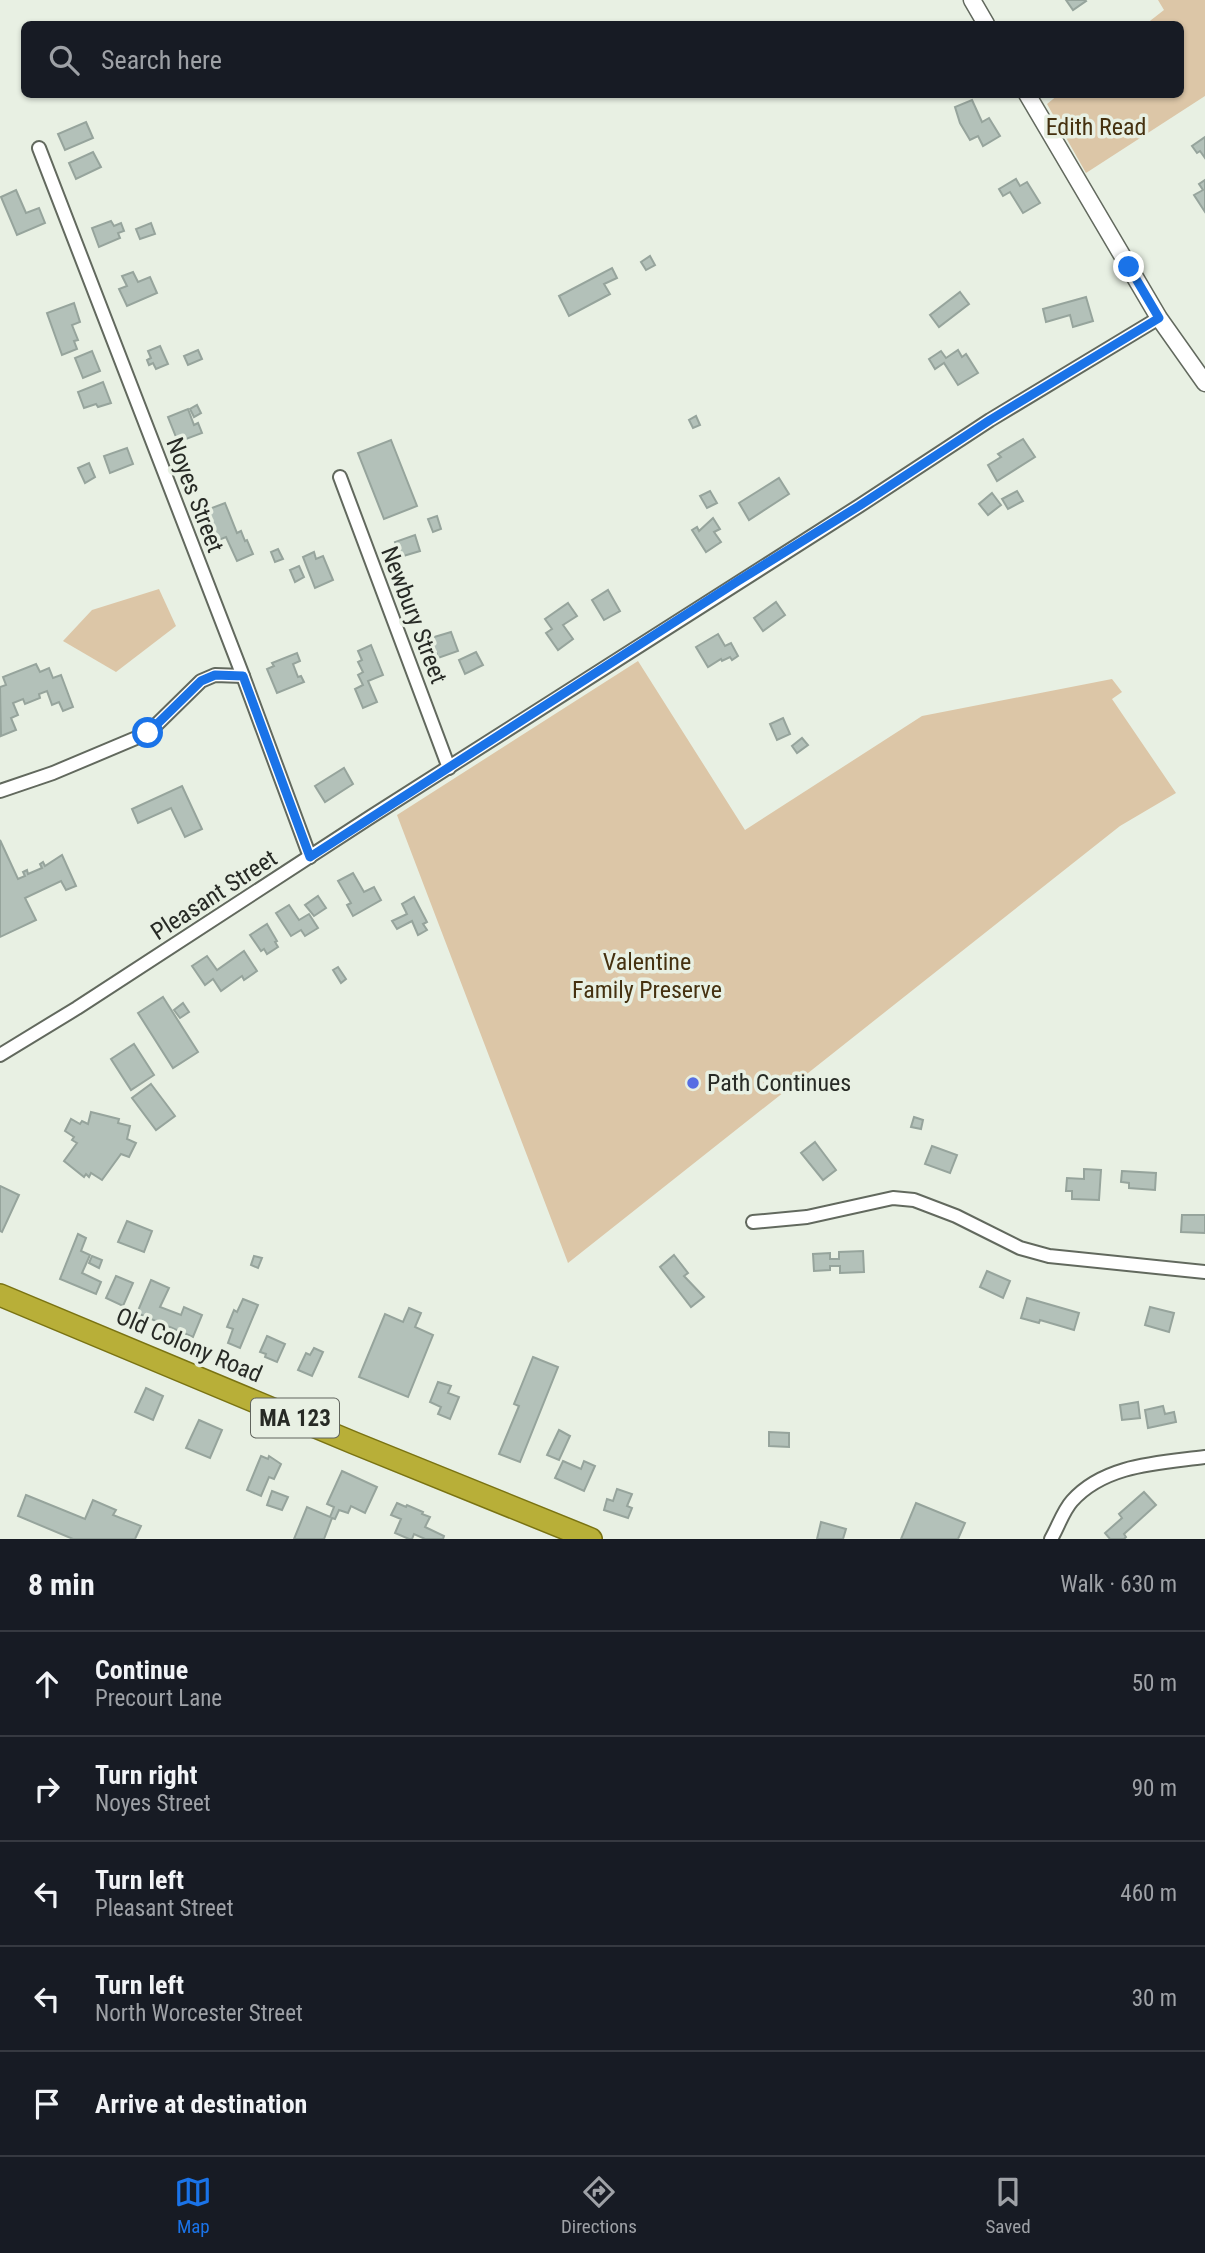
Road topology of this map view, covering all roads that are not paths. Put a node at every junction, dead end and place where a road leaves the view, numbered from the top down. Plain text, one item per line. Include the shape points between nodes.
1 (971, 0) edge
2 (984, 21) edge
3 (1029, 98) edge
4 (39, 148) dead end
5 (1159, 318) junction
6 (1205, 383) edge
7 (340, 477) dead end
8 (243, 676) junction
9 (449, 768) junction
10 (0, 791) edge
11 (310, 857) junction
12 (0, 1055) edge
13 (753, 1222) dead end
14 (1205, 1272) edge
15 (0, 1295) edge
16 (1205, 1457) edge
17 (591, 1539) edge
18 (1051, 1539) edge

1 - 2 street
3 - 5 street
4 - 8 street, Noyes Street
5 - 6 street
5 - 9 street, Pleasant Street via 990,420
7 - 9 street, Newbury Street
8 - 10 street via 215,675 201,681 148,733
8 - 11 street, Noyes Street
9 - 11 street, Pleasant Street
11 - 12 street, Pleasant Street
13 - 14 street via 807,1217 893,1198 914,1200 1020,1248 1049,1256
15 - 17 highway, Old Colony Road / MA 123
16 - 18 street via 1106,1476 1071,1502

